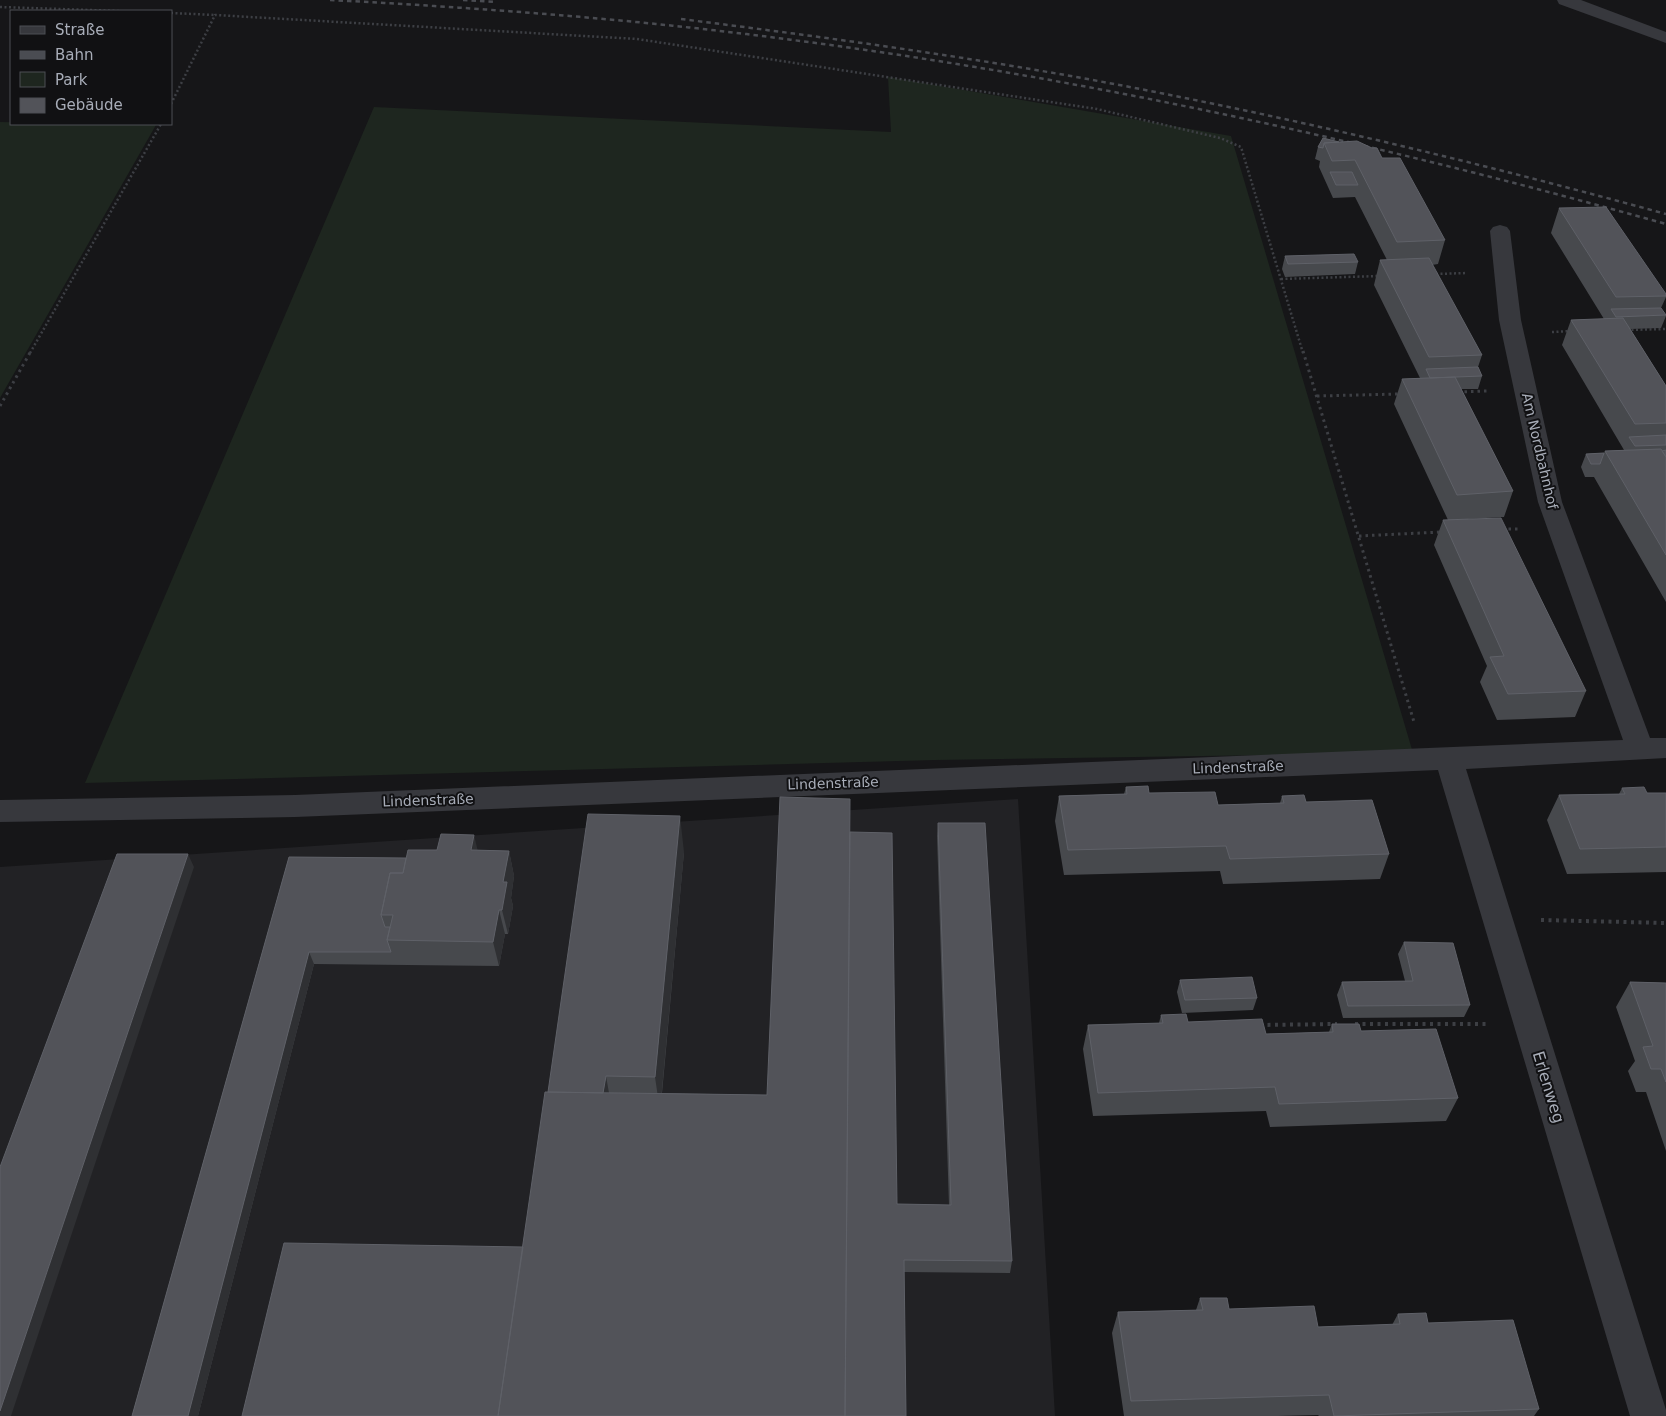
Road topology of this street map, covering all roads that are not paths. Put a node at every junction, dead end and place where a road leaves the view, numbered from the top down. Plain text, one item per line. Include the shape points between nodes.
1 (1565, 0) edge
2 (1666, 38) edge
3 (1500, 231) dead end
4 (1653, 748) edge
5 (1437, 759) junction
6 (0, 811) edge
7 (1649, 1416) edge

1 - 2 street
3 - 4 street, Am Nordbahnhof via 1513,332 1550,502
4 - 5 street, Lindenstraße
5 - 6 street, Lindenstraße via 295,806
5 - 7 street, Erlenweg via 1498,919

